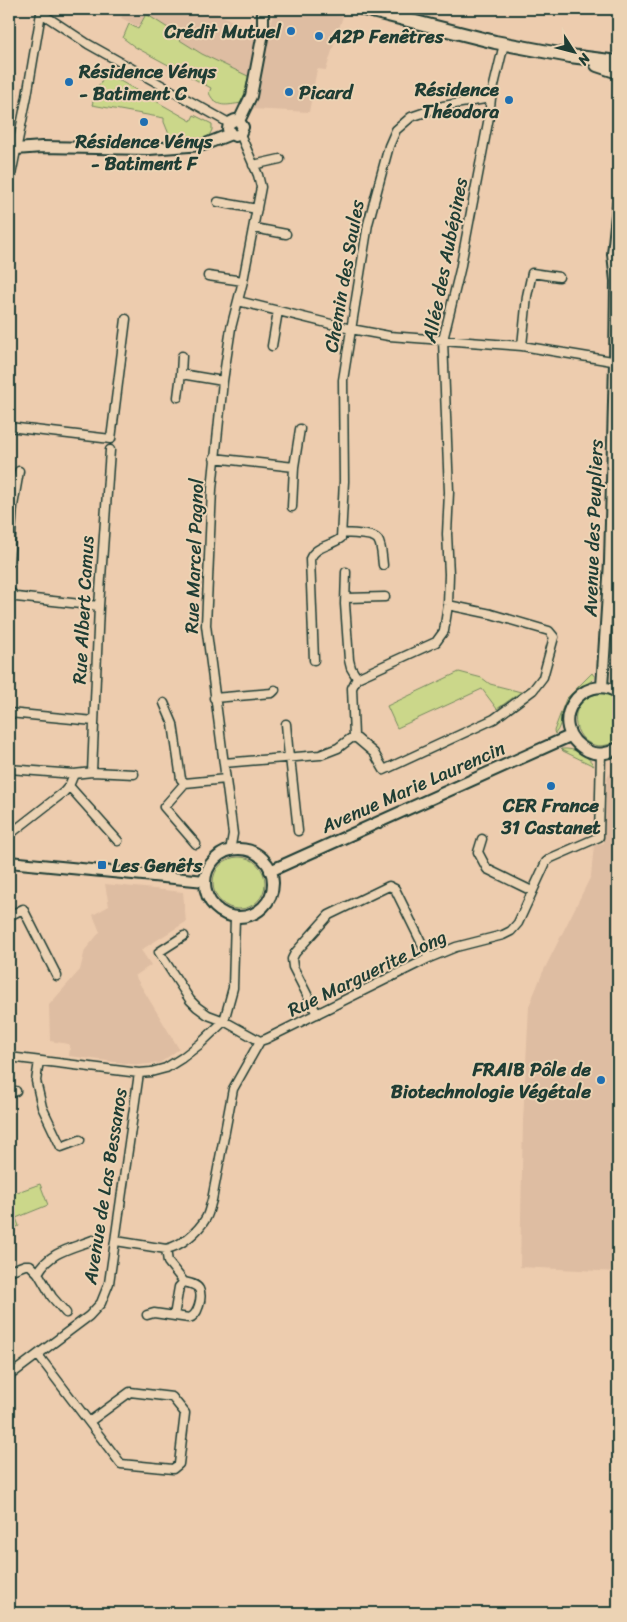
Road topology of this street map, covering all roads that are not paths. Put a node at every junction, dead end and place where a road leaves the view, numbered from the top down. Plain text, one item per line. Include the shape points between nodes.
1 (367, 9) edge
2 (263, 10) edge
3 (504, 44) junction
4 (571, 56) junction
5 (618, 62) edge
6 (618, 72) edge
7 (491, 98) junction
8 (234, 122) junction
9 (236, 134) junction
10 (12, 151) edge
11 (280, 160) dead end
12 (254, 164) junction
13 (9, 185) edge
14 (218, 202) dead end
15 (618, 205) edge
16 (257, 209) junction
17 (254, 228) junction
18 (286, 234) dead end
19 (618, 265) edge
20 (208, 276) dead end
21 (559, 277) dead end
22 (243, 281) junction
23 (616, 281) junction
24 (238, 302) junction
25 (278, 311) junction
26 (126, 319) dead end
27 (350, 328) junction
28 (443, 340) junction
29 (272, 346) dead end
30 (522, 346) junction
31 (182, 356) dead end
32 (617, 362) edge
33 (181, 374) junction
34 (222, 381) junction
35 (178, 397) dead end
36 (9, 427) edge
37 (300, 429) dead end
38 (110, 450) dead end
39 (214, 458) junction
40 (294, 467) junction
41 (20, 472) dead end
42 (11, 505) edge
43 (292, 506) dead end
44 (342, 533) junction
45 (9, 562) edge
46 (383, 565) dead end
47 (346, 572) dead end
48 (9, 591) edge
49 (385, 597) dead end
50 (346, 598) junction
51 (448, 605) junction
52 (99, 606) junction
53 (314, 660) dead end
54 (357, 678) junction
55 (602, 687) junction
56 (275, 690) dead end
57 (618, 693) edge
58 (214, 698) junction
59 (164, 703) dead end
60 (9, 714) edge
61 (94, 721) junction
62 (286, 724) dead end
63 (354, 736) junction
64 (570, 736) junction
65 (618, 748) edge
66 (601, 753) junction
67 (290, 757) junction
68 (224, 763) junction
69 (9, 769) edge
70 (92, 772) junction
71 (74, 774) junction
72 (134, 774) dead end
73 (226, 779) junction
74 (185, 783) junction
75 (69, 786) junction
76 (298, 830) dead end
77 (14, 831) dead end
78 (482, 839) dead end
79 (118, 841) dead end
80 (196, 844) dead end
81 (230, 851) junction
82 (9, 862) edge
83 (270, 871) junction
84 (205, 881) junction
85 (532, 891) junction
86 (9, 916) edge
87 (235, 917) junction
88 (184, 936) dead end
89 (429, 958) junction
90 (57, 976) dead end
91 (318, 1014) junction
92 (224, 1020) junction
93 (260, 1040) junction
94 (9, 1057) edge
95 (39, 1061) junction
96 (139, 1074) junction
97 (80, 1140) dead end
98 (93, 1240) dead end
99 (116, 1241) junction
100 (166, 1249) junction
101 (9, 1271) edge
102 (38, 1273) junction
103 (184, 1282) junction
104 (66, 1313) dead end
105 (147, 1315) dead end
106 (174, 1316) junction
107 (38, 1355) junction
108 (9, 1376) edge
109 (89, 1422) junction

1 - 3 main road
2 - 8 street via 263,32 251,96
3 - 4 main road
3 - 7 street, Allée des Aubépines
4 - 5 main road
4 - 6 main road
7 - 27 street, Chemin des Saules via 427,111 411,117 396,130 384,161 368,224
7 - 28 street, Allée des Aubépines via 460,270
8 - 9 street via 243,127
8 - 10 street via 88,44 41,13 29,86
9 - 10 street via 203,145 42,147
9 - 12 street, Rue Marcel Pagnol
10 - 13 street
11 - 12 street
12 - 16 street, Rue Marcel Pagnol via 261,187
14 - 16 street
15 - 23 street, Avenue des Peupliers via 613,254
16 - 17 street, Rue Marcel Pagnol
17 - 18 street
17 - 22 street, Rue Marcel Pagnol
19 - 23 street, Avenue des Peupliers
20 - 22 street
21 - 30 street via 532,273
22 - 24 street, Rue Marcel Pagnol
23 - 32 street, Avenue des Peupliers
24 - 25 street
24 - 34 street, Rue Marcel Pagnol
25 - 27 street
25 - 29 street
26 - 36 street via 111,440
27 - 28 street via 389,336
27 - 44 street, Chemin des Saules via 343,380
28 - 30 street
28 - 51 street, Allée des Aubépines via 449,492
30 - 32 street
31 - 33 street
32 - 55 street, Avenue des Peupliers
33 - 34 street
33 - 35 street
34 - 39 street, Rue Marcel Pagnol
37 - 40 street
38 - 52 street, Rue Albert Camus
39 - 40 street
39 - 58 street, Rue Marcel Pagnol via 206,625
40 - 43 street
41 - 42 street
42 - 45 street
44 - 46 street via 377,539
44 - 53 street via 341,538 316,550 310,559
47 - 50 street
48 - 52 street via 16,598
49 - 50 street
50 - 54 street via 349,660
51 - 54 street, Allée des Aubépines via 444,631 436,642
51 - 63 street via 549,631 554,637 538,685 494,719 384,770 374,753
52 - 61 street, Rue Albert Camus
54 - 63 street via 352,688
55 - 57 street
55 - 64 street via 585,691 575,699 568,715
56 - 58 street via 272,693
58 - 68 street, Rue Marcel Pagnol
59 - 74 street via 173,724 181,779
60 - 61 street
61 - 70 street, Rue Albert Camus
62 - 67 street
63 - 67 street via 338,748 320,755
64 - 66 street via 592,753
64 - 83 street, Avenue Marie Laurencin
65 - 66 street
66 - 85 street, Rue Marguerite Long via 599,837 550,858
67 - 68 street
67 - 76 street
68 - 73 street, Rue Marcel Pagnol
69 - 71 street
70 - 71 street
70 - 72 street
71 - 75 street
73 - 74 street
73 - 81 street, Rue Marcel Pagnol via 233,834
74 - 80 street via 164,807
75 - 77 street
75 - 79 street
78 - 85 street via 478,852 487,869
81 - 83 street via 247,850 261,858
81 - 84 street via 213,862
82 - 84 street
83 - 87 street via 273,884 263,907 254,914
84 - 87 street via 207,894 214,906
85 - 89 street, Rue Marguerite Long via 511,932
86 - 90 street via 24,910
87 - 92 street via 232,988
88 - 92 street via 159,952 190,1000 208,1015
89 - 91 street, Rue Marguerite Long
89 - 91 street via 395,889 390,886 360,899 329,915 292,959 292,967
91 - 93 street, Rue Marguerite Long
92 - 93 street
92 - 96 street, Avenue de Las Bessanos via 182,1058 166,1068
93 - 100 street via 233,1089 207,1217 190,1236
94 - 95 street
95 - 96 street
95 - 97 street via 36,1081 42,1107 61,1147
96 - 99 street, Avenue de Las Bessanos
98 - 102 street via 57,1254 42,1265
99 - 100 street
99 - 107 street, Avenue de Las Bessanos via 109,1283 101,1302 89,1316
100 - 103 street via 168,1262
101 - 102 street via 30,1265
102 - 104 street
103 - 106 street via 179,1287
103 - 106 street via 199,1288 197,1313 189,1318
105 - 106 street
107 - 108 street, Avenue de Las Bessanos
107 - 109 street
109 - 109 street via 121,1464 173,1469 179,1464 185,1413 172,1397 130,1392

